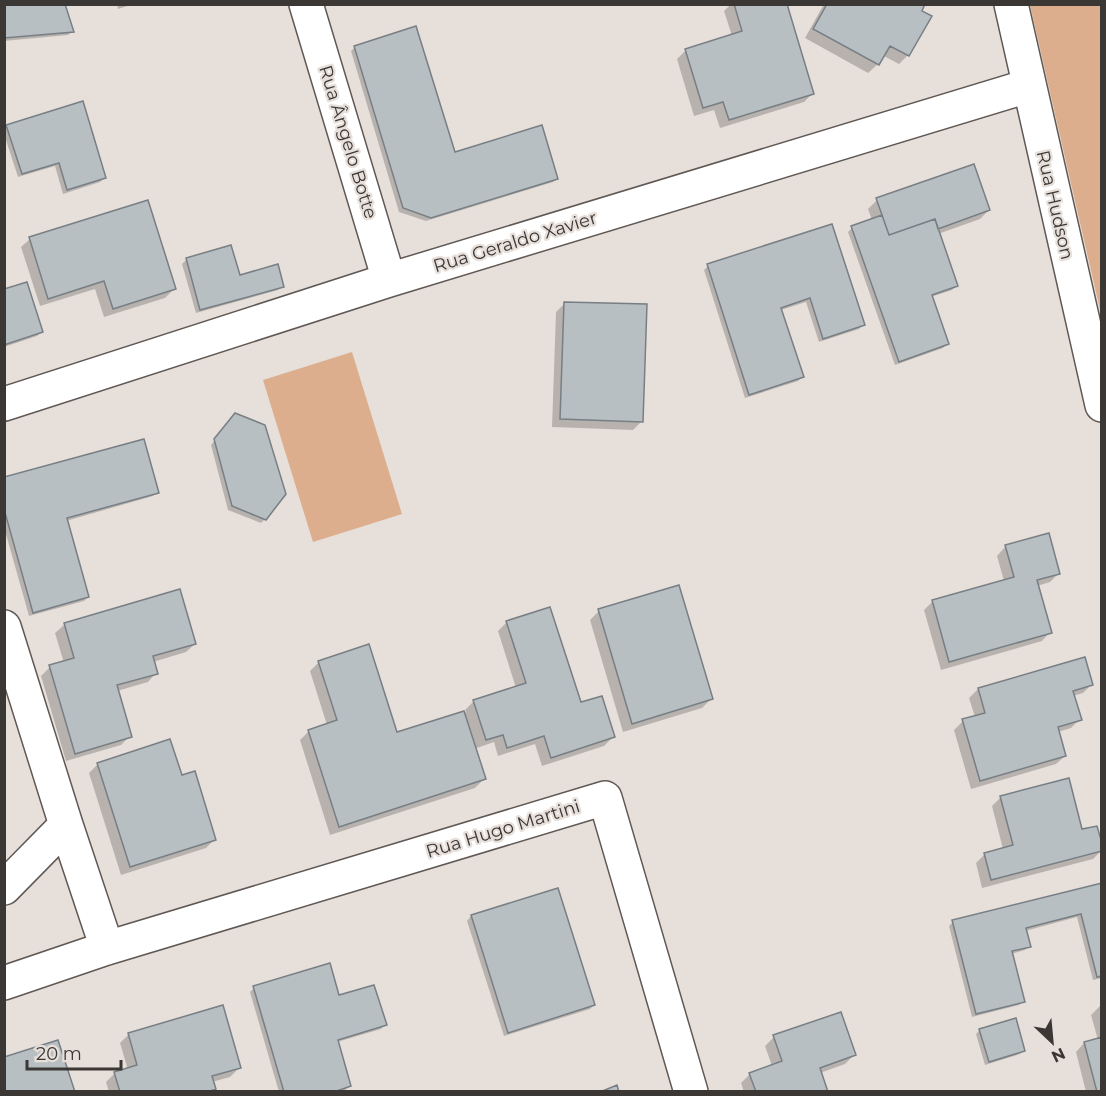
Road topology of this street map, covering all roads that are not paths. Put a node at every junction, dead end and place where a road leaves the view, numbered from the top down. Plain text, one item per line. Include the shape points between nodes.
1 (306, 4) edge
2 (1011, 4) edge
3 (1028, 86) junction
4 (389, 280) junction
5 (4, 404) edge
6 (1101, 405) edge
7 (4, 627) edge
8 (66, 825) junction
9 (4, 888) edge
10 (107, 948) junction
11 (4, 982) edge
12 (691, 1092) edge

1 - 4 street, Rua Ângelo Botte
2 - 3 street, Rua Hudson
3 - 4 street, Rua Geraldo Xavier
3 - 6 street, Rua Hudson
4 - 5 street, Rua Geraldo Xavier
7 - 8 street
8 - 9 street
8 - 10 street
10 - 11 street, Rua Hugo Martini
10 - 12 street, Rua Hugo Martini via 605,798

